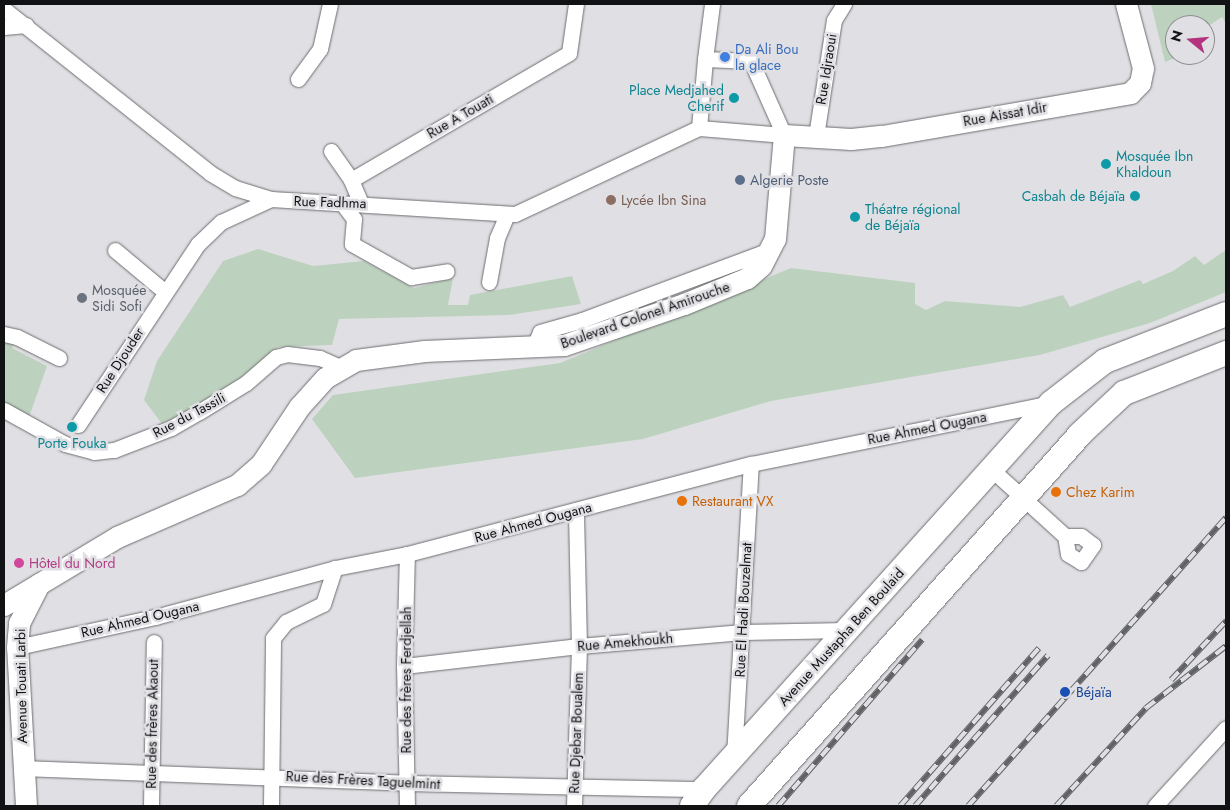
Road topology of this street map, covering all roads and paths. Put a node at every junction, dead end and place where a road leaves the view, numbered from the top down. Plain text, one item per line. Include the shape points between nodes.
1 (330, 4) edge
2 (576, 4) edge
3 (712, 4) edge
4 (844, 4) edge
5 (1126, 4) edge
6 (4, 10) edge
7 (26, 25) junction
8 (4, 27) edge
9 (705, 59) junction
10 (298, 79) dead end
11 (699, 128) junction
12 (784, 135) junction
13 (816, 136) junction
14 (331, 151) dead end
15 (351, 180) junction
16 (261, 200) junction
17 (342, 203) junction
18 (361, 203) junction
19 (507, 214) junction
20 (115, 250) dead end
21 (447, 271) dead end
22 (488, 282) dead end
23 (164, 292) junction
24 (1226, 314) edge
25 (4, 334) edge
26 (1226, 353) edge
27 (59, 358) dead end
28 (342, 368) junction
29 (1050, 403) junction
30 (4, 410) edge
31 (72, 434) junction
32 (751, 464) junction
33 (990, 468) junction
34 (1023, 498) junction
35 (576, 510) junction
36 (1065, 536) dead end
37 (407, 554) junction
38 (335, 568) junction
39 (49, 575) junction
40 (4, 605) edge
41 (4, 617) edge
42 (847, 630) junction
43 (742, 632) junction
44 (154, 642) dead end
45 (579, 646) junction
46 (17, 647) junction
47 (404, 666) junction
48 (1226, 728) edge
49 (734, 756) junction
50 (22, 768) junction
51 (152, 771) junction
52 (271, 776) junction
53 (407, 783) junction
54 (574, 785) junction
55 (698, 798) edge
56 (26, 806) edge
57 (151, 806) edge
58 (271, 806) edge
59 (407, 806) edge
60 (574, 806) edge
61 (749, 806) edge
62 (1155, 806) edge

1 - 10 street via 320,49
2 - 15 street, Rue A Touati via 569,52
3 - 9 street
4 - 13 street, Rue Idjraoui via 834,20
5 - 13 main road, Rue Aissat Idir via 1143,68 1140,83 1130,93 882,136 850,139
6 - 7 street, Rue Fadhma
7 - 8 street
7 - 16 street, Rue Fadhma via 210,173
9 - 11 street
9 - 12 street via 752,61
11 - 12 street
11 - 19 street, Rue Fadhma via 515,214
12 - 13 main road, Rue Aissat Idir
12 - 28 main road, Boulevard Colonel Amirouche via 777,229 772,249 761,266 739,283 572,343 371,356
14 - 15 street
15 - 18 street
16 - 17 street, Rue Fadhma
16 - 23 street, Rue Djouder via 221,222 198,244
17 - 18 street, Rue Fadhma
17 - 21 street via 354,219 352,244 411,277
18 - 19 street, Rue Fadhma
19 - 22 street via 497,238
20 - 23 street
23 - 31 street, Rue Djouder
24 - 29 main road, Avenue Mustapha Ben Boulaid via 1105,361
25 - 27 street
26 - 34 main road via 1124,393 1079,435
28 - 31 street, Rue du Tassili via 320,358 288,354 276,357 246,383 171,428 114,450 94,452
28 - 39 main road, Boulevard Colonel Amirouche via 325,378 299,407 261,464 237,485 117,537
29 - 32 street, Rue Ahmed Ougana
29 - 33 main road, Avenue Mustapha Ben Boulaid
30 - 31 street, Rue du Tassili
32 - 35 street, Rue Ahmed Ougana
32 - 43 street, Rue El Hadi Bouzelmat
33 - 34 street
33 - 42 main road, Avenue Mustapha Ben Boulaid
34 - 36 street
34 - 61 main road
35 - 37 street, Rue Ahmed Ougana
35 - 45 street, Rue Djebar Boualem
37 - 38 street, Rue Ahmed Ougana
37 - 47 street, Rue des frères Ferdjellah
38 - 46 street, Rue Ahmed Ougana via 155,617
38 - 52 street via 323,604 286,622 273,638
39 - 40 main road, Boulevard Colonel Amirouche
39 - 46 main road, Avenue Touati Larbi via 36,587 19,623
41 - 46 main road via 12,624
42 - 43 street, Rue Amekhoukh
42 - 49 main road, Avenue Mustapha Ben Boulaid
43 - 45 street, Rue Amekhoukh
43 - 49 street, Rue El Hadi Bouzelmat
44 - 51 street, Rue des frères Akaout
45 - 47 street, Rue Amekhoukh
45 - 54 street, Rue Djebar Boualem
46 - 50 main road, Avenue Touati Larbi
47 - 53 street, Rue des frères Ferdjellah
48 - 62 street
49 - 55 main road, Avenue Mustapha Ben Boulaid
50 - 51 street, Rue des Frères Taguelmint
50 - 56 main road, Avenue Touati Larbi
51 - 52 street, Rue des Frères Taguelmint
51 - 57 street, Rue des frères Akaout
52 - 53 street, Rue des Frères Taguelmint
52 - 58 street
53 - 54 street, Rue des Frères Taguelmint
53 - 59 street, Rue des frères Ferdjellah
54 - 55 street, Rue des Frères Taguelmint
54 - 60 street, Rue Djebar Boualem

